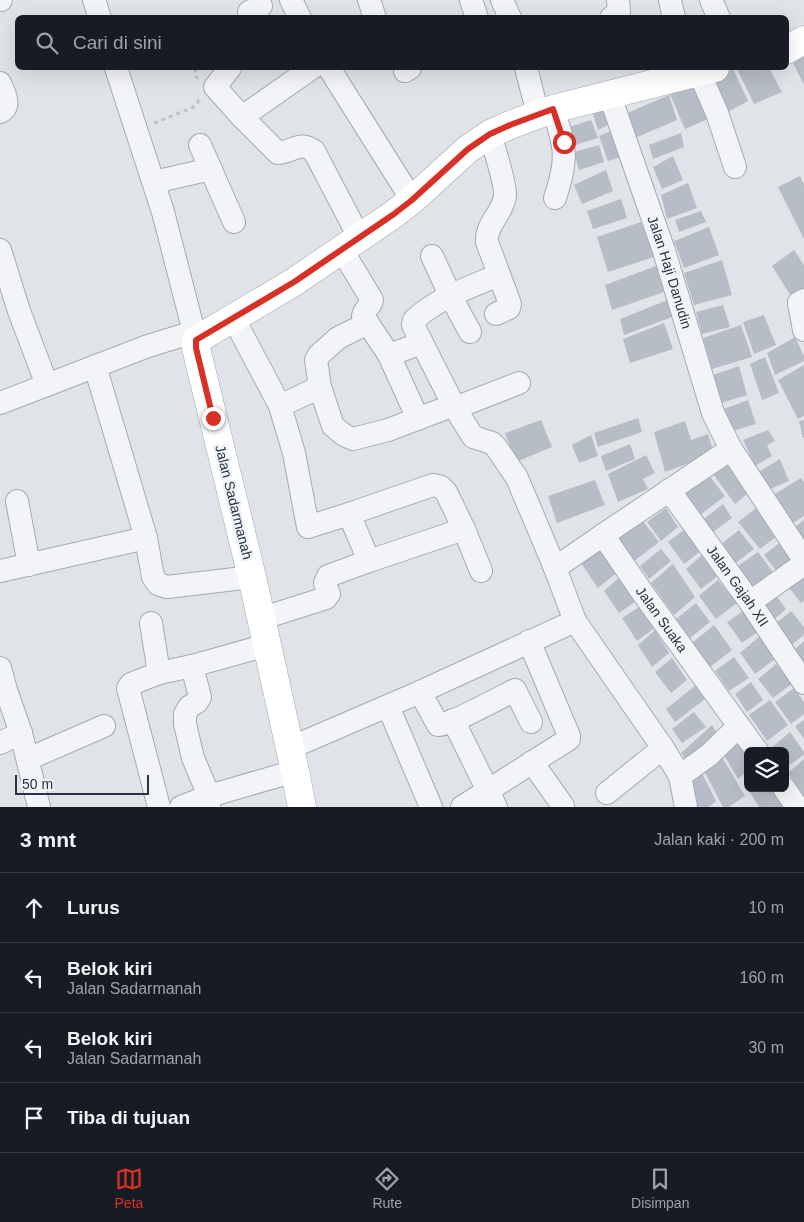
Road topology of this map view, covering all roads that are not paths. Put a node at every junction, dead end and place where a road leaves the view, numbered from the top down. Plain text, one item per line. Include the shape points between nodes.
1 (291, 0) edge
2 (369, 0) edge
3 (471, 0) edge
4 (618, 0) edge
5 (670, 0) edge
6 (711, 0) edge
7 (298, 15) edge
8 (374, 15) edge
9 (476, 15) edge
10 (614, 15) edge
11 (673, 15) edge
12 (717, 15) edge
13 (804, 40) edge
14 (789, 48) edge
15 (117, 70) edge
16 (228, 70) edge
17 (309, 70) edge
18 (329, 70) edge
19 (527, 70) edge
20 (697, 70) edge
21 (0, 83) edge
22 (610, 96) junction
23 (0, 112) edge
24 (546, 112) junction
25 (242, 117) junction
26 (490, 134) junction
27 (200, 145) dead end
28 (735, 167) dead end
29 (211, 169) junction
30 (154, 182) junction
31 (555, 198) dead end
32 (412, 200) junction
33 (234, 222) dead end
34 (351, 244) junction
35 (0, 250) edge
36 (432, 256) dead end
37 (499, 275) junction
38 (450, 296) junction
39 (804, 300) edge
40 (496, 314) dead end
41 (234, 319) junction
42 (368, 323) junction
43 (804, 330) edge
44 (470, 332) dead end
45 (195, 336) junction
46 (422, 343) junction
47 (389, 355) junction
48 (95, 366) junction
49 (519, 383) dead end
50 (47, 384) junction
51 (320, 387) junction
52 (0, 403) edge
53 (280, 406) junction
54 (454, 407) junction
55 (418, 419) junction
56 (731, 449) junction
57 (669, 490) junction
58 (17, 500) dead end
59 (349, 514) junction
60 (464, 529) junction
61 (603, 535) junction
62 (146, 538) junction
63 (369, 561) junction
64 (804, 562) edge
65 (29, 564) junction
66 (555, 568) junction
67 (0, 571) edge
68 (481, 571) dead end
69 (252, 577) junction
70 (750, 602) junction
71 (260, 619) junction
72 (575, 621) junction
73 (151, 624) dead end
74 (529, 642) junction
75 (267, 646) junction
76 (192, 666) junction
77 (0, 668) edge
78 (159, 672) junction
79 (545, 677) junction
80 (804, 683) edge
81 (515, 690) junction
82 (420, 692) junction
83 (388, 706) junction
84 (453, 720) junction
85 (531, 722) dead end
86 (104, 726) dead end
87 (739, 726) junction
88 (21, 733) junction
89 (0, 743) edge
90 (754, 747) edge
91 (663, 748) junction
92 (28, 759) junction
93 (293, 760) junction
94 (532, 762) junction
95 (680, 776) junction
96 (787, 792) edge
97 (607, 793) dead end
98 (492, 799) edge
99 (209, 802) edge
100 (563, 806) dead end
101 (39, 807) edge
102 (159, 807) edge
103 (181, 807) edge
104 (302, 807) edge
105 (431, 807) edge
106 (462, 807) edge
107 (686, 807) edge
108 (797, 807) edge

1 - 7 street
2 - 8 street
3 - 9 street
4 - 10 street via 619,11
5 - 11 street
6 - 12 street
13 - 14 main road
15 - 30 street
16 - 25 street via 215,87
17 - 25 street
18 - 32 street
19 - 24 street
20 - 22 main road
20 - 28 street via 717,113
21 - 23 street via 7,104
22 - 24 main road
22 - 56 street, Jalan Haji Danudin via 664,251 714,413
24 - 26 main road
24 - 31 street via 564,142 562,177
25 - 34 street via 278,153 302,146 314,151
26 - 32 main road via 468,149
26 - 37 street via 505,196 486,235
27 - 29 street
29 - 30 street
29 - 33 street
30 - 45 street
32 - 34 main road
34 - 41 main road
34 - 42 street via 372,300 363,316
35 - 50 street
36 - 38 street
37 - 38 street
37 - 40 street via 510,304 509,308
38 - 44 street
38 - 46 street via 414,320 413,325
39 - 43 street via 799,304
41 - 45 main road
41 - 53 street
42 - 47 street
42 - 51 street via 338,338 319,355 316,360
45 - 48 street via 148,346
45 - 69 main road, Jalan Sadarmanah
46 - 47 street
46 - 54 street
47 - 55 street
48 - 50 street
48 - 62 street
49 - 54 street
50 - 52 street
51 - 53 street
51 - 55 street via 333,426 353,439
53 - 59 street via 294,453 308,527
54 - 55 street
54 - 66 street via 473,437 492,443 517,478
56 - 57 street
56 - 64 street, Jalan Haji Danudin
57 - 61 street
57 - 70 street, Jalan Gajah XII
58 - 65 street
59 - 60 street via 433,486 446,492
59 - 63 street
60 - 63 street
60 - 68 street
61 - 66 street
61 - 87 street, Jalan Suaka
62 - 65 street
62 - 69 street via 153,577 158,584 167,587
63 - 71 street via 328,576 325,582 329,594 326,598
64 - 70 street
65 - 67 street
66 - 72 street
69 - 71 main road, Jalan Sadarmanah
70 - 80 street, Jalan Gajah XII
71 - 75 main road, Jalan Sadarmanah
72 - 74 street
72 - 91 street
73 - 78 street
74 - 79 street
74 - 82 street
75 - 76 street
75 - 93 main road, Jalan Sadarmanah
76 - 78 street
76 - 99 street via 200,697 188,707 185,724
77 - 88 street
78 - 102 street via 128,688
79 - 81 street
79 - 94 street via 569,736 565,742
81 - 84 street
81 - 85 street
82 - 83 street
82 - 84 street via 438,725
83 - 93 street
83 - 105 street
84 - 98 street
86 - 92 street
87 - 90 street, Jalan Suaka
87 - 95 street
88 - 89 street
88 - 92 street
91 - 95 street
91 - 97 street
92 - 101 street
93 - 99 street
93 - 104 main road, Jalan Sadarmanah
94 - 98 street
94 - 100 street
95 - 107 street
96 - 108 street
98 - 106 street
99 - 103 street

